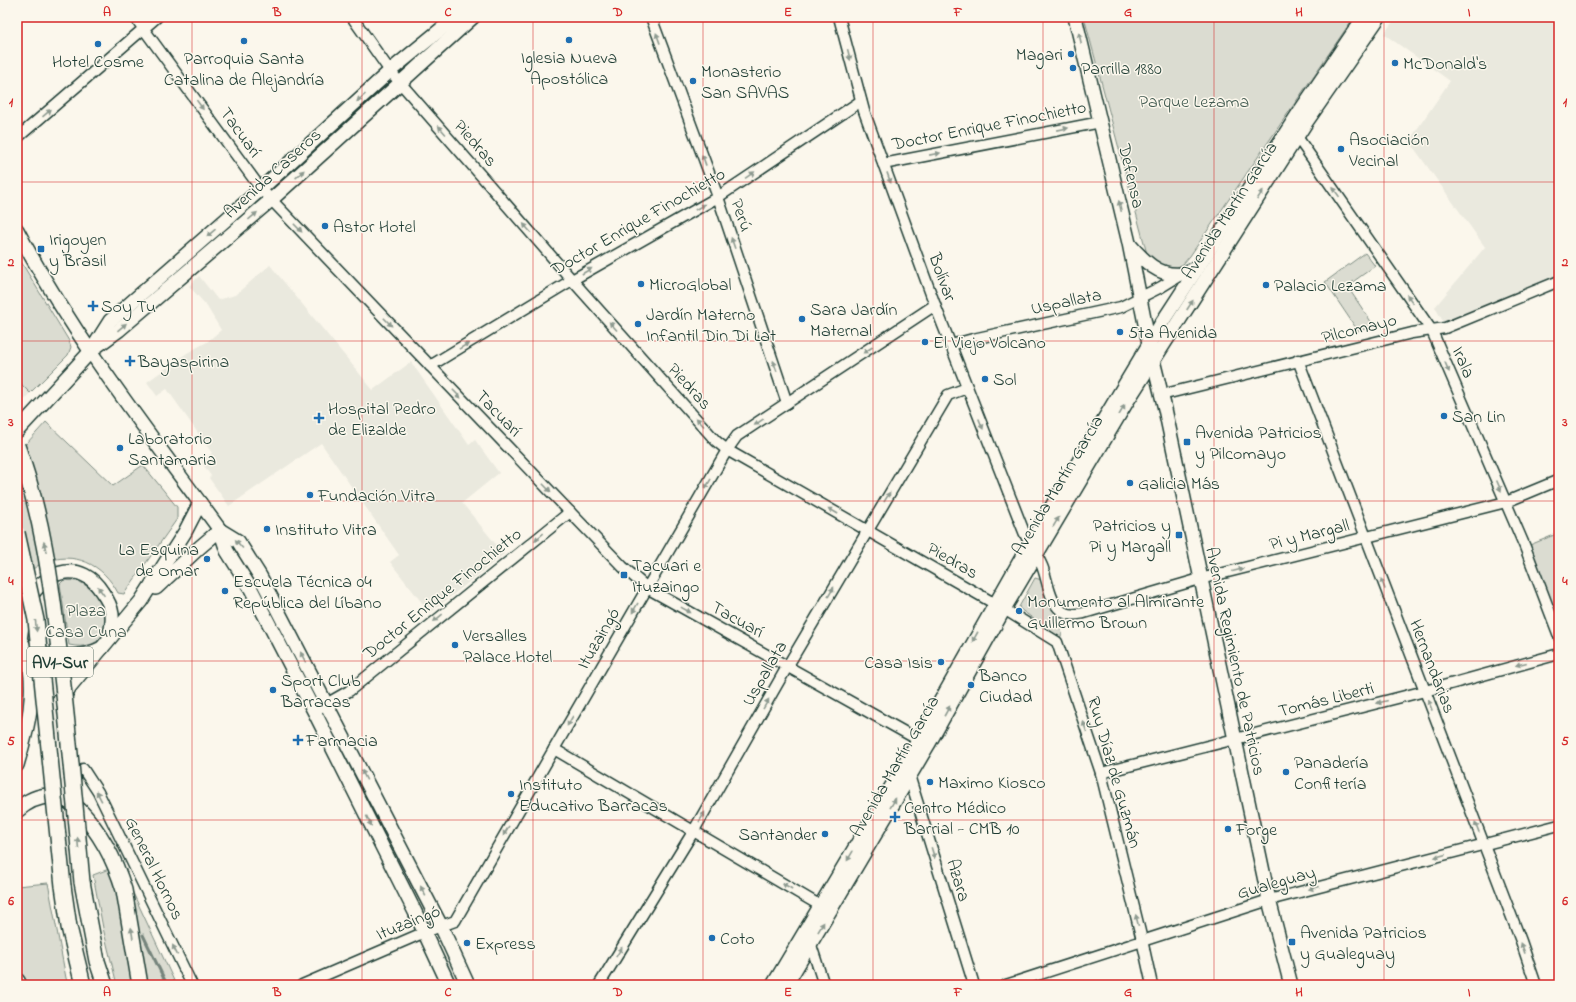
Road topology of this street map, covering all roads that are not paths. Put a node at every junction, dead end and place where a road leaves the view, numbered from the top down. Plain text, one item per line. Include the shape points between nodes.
1 (135, 17) edge
2 (157, 17) edge
3 (352, 17) edge
4 (456, 17) edge
5 (473, 17) edge
6 (650, 17) edge
7 (839, 17) edge
8 (1075, 17) edge
9 (1364, 17) edge
10 (1378, 17) edge
11 (144, 29) junction
12 (390, 71) junction
13 (400, 82) junction
14 (861, 101) junction
15 (1100, 122) junction
16 (1293, 132) junction
17 (17, 138) edge
18 (878, 150) junction
19 (897, 161) junction
20 (883, 164) junction
21 (261, 189) junction
22 (718, 197) junction
23 (271, 200) junction
24 (17, 230) edge
25 (1129, 243) junction
26 (1198, 266) junction
27 (1182, 274) junction
28 (572, 280) junction
29 (1559, 280) edge
30 (1140, 298) junction
31 (935, 305) junction
32 (1432, 331) junction
33 (1149, 344) junction
34 (951, 345) junction
35 (91, 350) junction
36 (1298, 360) junction
37 (1153, 361) junction
38 (430, 366) junction
39 (966, 388) junction
40 (1161, 396) junction
41 (787, 403) junction
42 (17, 431) edge
43 (17, 446) edge
44 (727, 450) junction
45 (1559, 480) edge
46 (1506, 502) junction
47 (200, 503) junction
48 (570, 512) junction
49 (220, 530) junction
50 (867, 530) junction
51 (17, 533) edge
52 (1365, 538) junction
53 (1030, 543) junction
54 (1036, 555) junction
55 (1200, 579) junction
56 (647, 588) junction
57 (141, 601) junction
58 (999, 606) junction
59 (1559, 636) edge
60 (21, 641) edge
61 (106, 644) junction
62 (1559, 654) edge
63 (788, 667) junction
64 (67, 690) joint
65 (1425, 691) junction
66 (327, 704) junction
67 (314, 711) junction
68 (1235, 740) junction
69 (923, 742) junction
70 (554, 749) junction
71 (906, 762) junction
72 (17, 765) edge
73 (83, 770) dead end
74 (1101, 774) junction
75 (910, 775) junction
76 (74, 805) junction
77 (17, 810) edge
78 (1559, 825) edge
79 (693, 832) junction
80 (1483, 845) junction
81 (1269, 900) junction
82 (825, 909) junction
83 (441, 926) junction
84 (805, 931) junction
85 (425, 932) junction
86 (1142, 940) junction
87 (811, 943) junction
88 (17, 982) edge
89 (20, 985) edge
90 (83, 985) edge
91 (105, 985) edge
92 (140, 985) edge
93 (192, 985) edge
94 (302, 985) edge
95 (449, 985) edge
96 (468, 985) edge
97 (599, 985) edge
98 (773, 985) edge
99 (786, 985) edge
100 (824, 985) edge
101 (974, 985) edge
102 (1006, 985) edge
103 (1152, 985) edge
104 (1291, 985) edge
105 (1536, 985) edge

1 - 11 street, Tacuarí
2 - 11 street
3 - 12 street, Piedras
4 - 12 main road, Avenida Caseros
5 - 13 main road, Avenida Caseros
22 -> 6 street, Perú
7 -> 14 street, Bolívar
15 -> 8 main road, Defensa
9 - 16 main road, Avenida Martín García
10 - 16 main road, Avenida Martín García via 1326,92
17 -> 11 street
11 -> 21 street, Tacuarí
12 - 13 street, Piedras
12 -> 21 main road, Avenida Caseros
23 -> 13 main road, Avenida Caseros
28 -> 13 street, Piedras
14 - 18 street, Bolívar
22 -> 14 street, Doctor Enrique Finochietto
19 -> 15 street, Doctor Enrique Finochietto
25 -> 15 main road, Defensa
16 - 26 main road, Avenida Martín García
32 -> 16 street, Irala
37 -> 16 main road, Avenida Martín García
18 - 19 street via 884,157
18 - 20 street, Bolívar
19 - 20 street, Doctor Enrique Finochietto
20 -> 31 street, Bolívar
21 - 23 street, Tacuarí
21 -> 35 main road, Avenida Caseros via 110,321
28 -> 22 street, Doctor Enrique Finochietto
41 -> 22 street, Perú
35 -> 23 main road, Avenida Caseros via 119,330
23 -> 38 street, Tacuarí
24 - 35 main road
25 - 27 main road via 1153,267 1162,272
25 - 30 main road, Defensa
26 - 27 main road
26 - 33 main road, Avenida Martín García
27 - 30 street, Uspallata
38 -> 28 street, Doctor Enrique Finochietto
44 -> 28 street, Piedras via 716,441
29 - 32 street, Pilcomayo via 1445,328
30 - 33 main road, Defensa
30 - 34 street, Uspallata via 1121,307
31 - 34 street, Bolívar
31 -> 41 street, Ituzaingó
32 - 36 street, Pilcomayo via 1412,333
32 -> 46 street, Irala
33 - 37 main road, Avenida Regimiento de Patricios
33 - 53 main road, Avenida Martín García
34 - 39 street, Bolívar
35 - 42 main road, Avenida Caseros
35 - 47 main road
36 - 40 street, Pilcomayo
36 - 52 street, Hernandarias
37 - 40 main road, Avenida Regimiento de Patricios
54 -> 37 main road, Avenida Martín García
38 -> 48 street, Tacuarí
50 -> 39 street, Uspallata via 948,395
39 -> 53 street, Bolívar
40 - 55 main road, Avenida Regimiento de Patricios
41 -> 44 street, Ituzaingó via 737,436
91 -> 43 highway, AV1-Sur, bridge via 97,961 82,882 50,574 35,504
50 -> 44 street, Piedras
44 -> 56 street, Ituzaingó
45 - 46 street, Pi y Margall
46 - 52 street, Pi y Margall
46 - 59 street, Irala
47 - 49 main road
47 - 57 main road via 185,532
48 - 56 street, Tacuarí
48 -> 66 street, Doctor Enrique Finochietto via 349,691
49 - 57 main road
66 -> 49 main road via 260,576 238,541
49 - 67 main road via 227,551 251,588
50 - 58 street, Piedras
63 -> 50 street, Uspallata
51 -> 90 highway, AV1-Sur, bridge via 36,620 63,886 69,927
55 -> 52 street, Pi y Margall
65 -> 52 street, Hernandarias
53 - 54 street
53 - 58 main road, Avenida Martín García
54 - 55 street, Pi y Margall via 1057,606 1070,614 1084,613
54 - 58 main road, Avenida Martín García
55 - 68 main road, Avenida Regimiento de Patricios
56 -> 63 street, Tacuarí
56 -> 70 street, Ituzaingó
57 - 61 main road
58 - 69 main road, Avenida Martín García
74 -> 58 street, Ruy Díaz de Guzmán via 1057,642
60 - 61 main road via 47,656 91,652
61 -> 60 main road via 112,624 112,613 107,599 87,576 74,571 56,574 43,582 30,598 25,612
60 - 72 main road via 31,686 27,731
61 - 64 main road
62 -> 65 street, Tomás Liberti
63 - 69 street, Tacuarí
79 -> 63 street, Uspallata
64 - 76 highway via 53,716 52,729 63,776
65 -> 68 street, Tomás Liberti
80 -> 65 street, Hernandarias
66 - 67 street, Doctor Enrique Finochietto
83 -> 66 main road
67 -> 85 main road
68 - 74 street, Tomás Liberti
68 - 81 main road, Avenida Regimiento de Patricios
69 - 71 main road, Avenida Martín García
69 - 75 main road, Avenida Martín García
70 - 79 street
70 -> 83 street, Ituzaingó via 456,921
71 - 75 street, Azara
71 -> 82 main road, Avenida Martín García
93 -> 73 street, General Hornos via 98,792
86 -> 74 street, Ruy Díaz de Guzmán
82 -> 75 main road, Avenida Martín García
75 -> 101 street, Azara
76 - 77 highway via 66,799 47,796 36,797
92 -> 76 highway via 128,908 120,876 101,836
78 - 80 street, Gualeguay
82 -> 79 street
97 -> 79 street, Uspallata
80 -> 81 street, Gualeguay
105 -> 80 street, Hernandarias
81 - 86 street, Gualeguay
81 - 104 main road, Avenida Regimiento de Patricios
82 - 84 main road, Avenida Martín García
87 -> 82 main road, Avenida Martín García
83 - 85 street, Ituzaingó
83 - 96 main road
84 - 87 street
84 - 98 main road, Avenida Martín García
85 - 94 street, Ituzaingó
85 - 95 main road
86 - 102 street, Gualeguay
86 - 103 street, Ruy Díaz de Guzmán
87 - 99 main road, Avenida Martín García
87 - 100 street
88 - 89 highway

